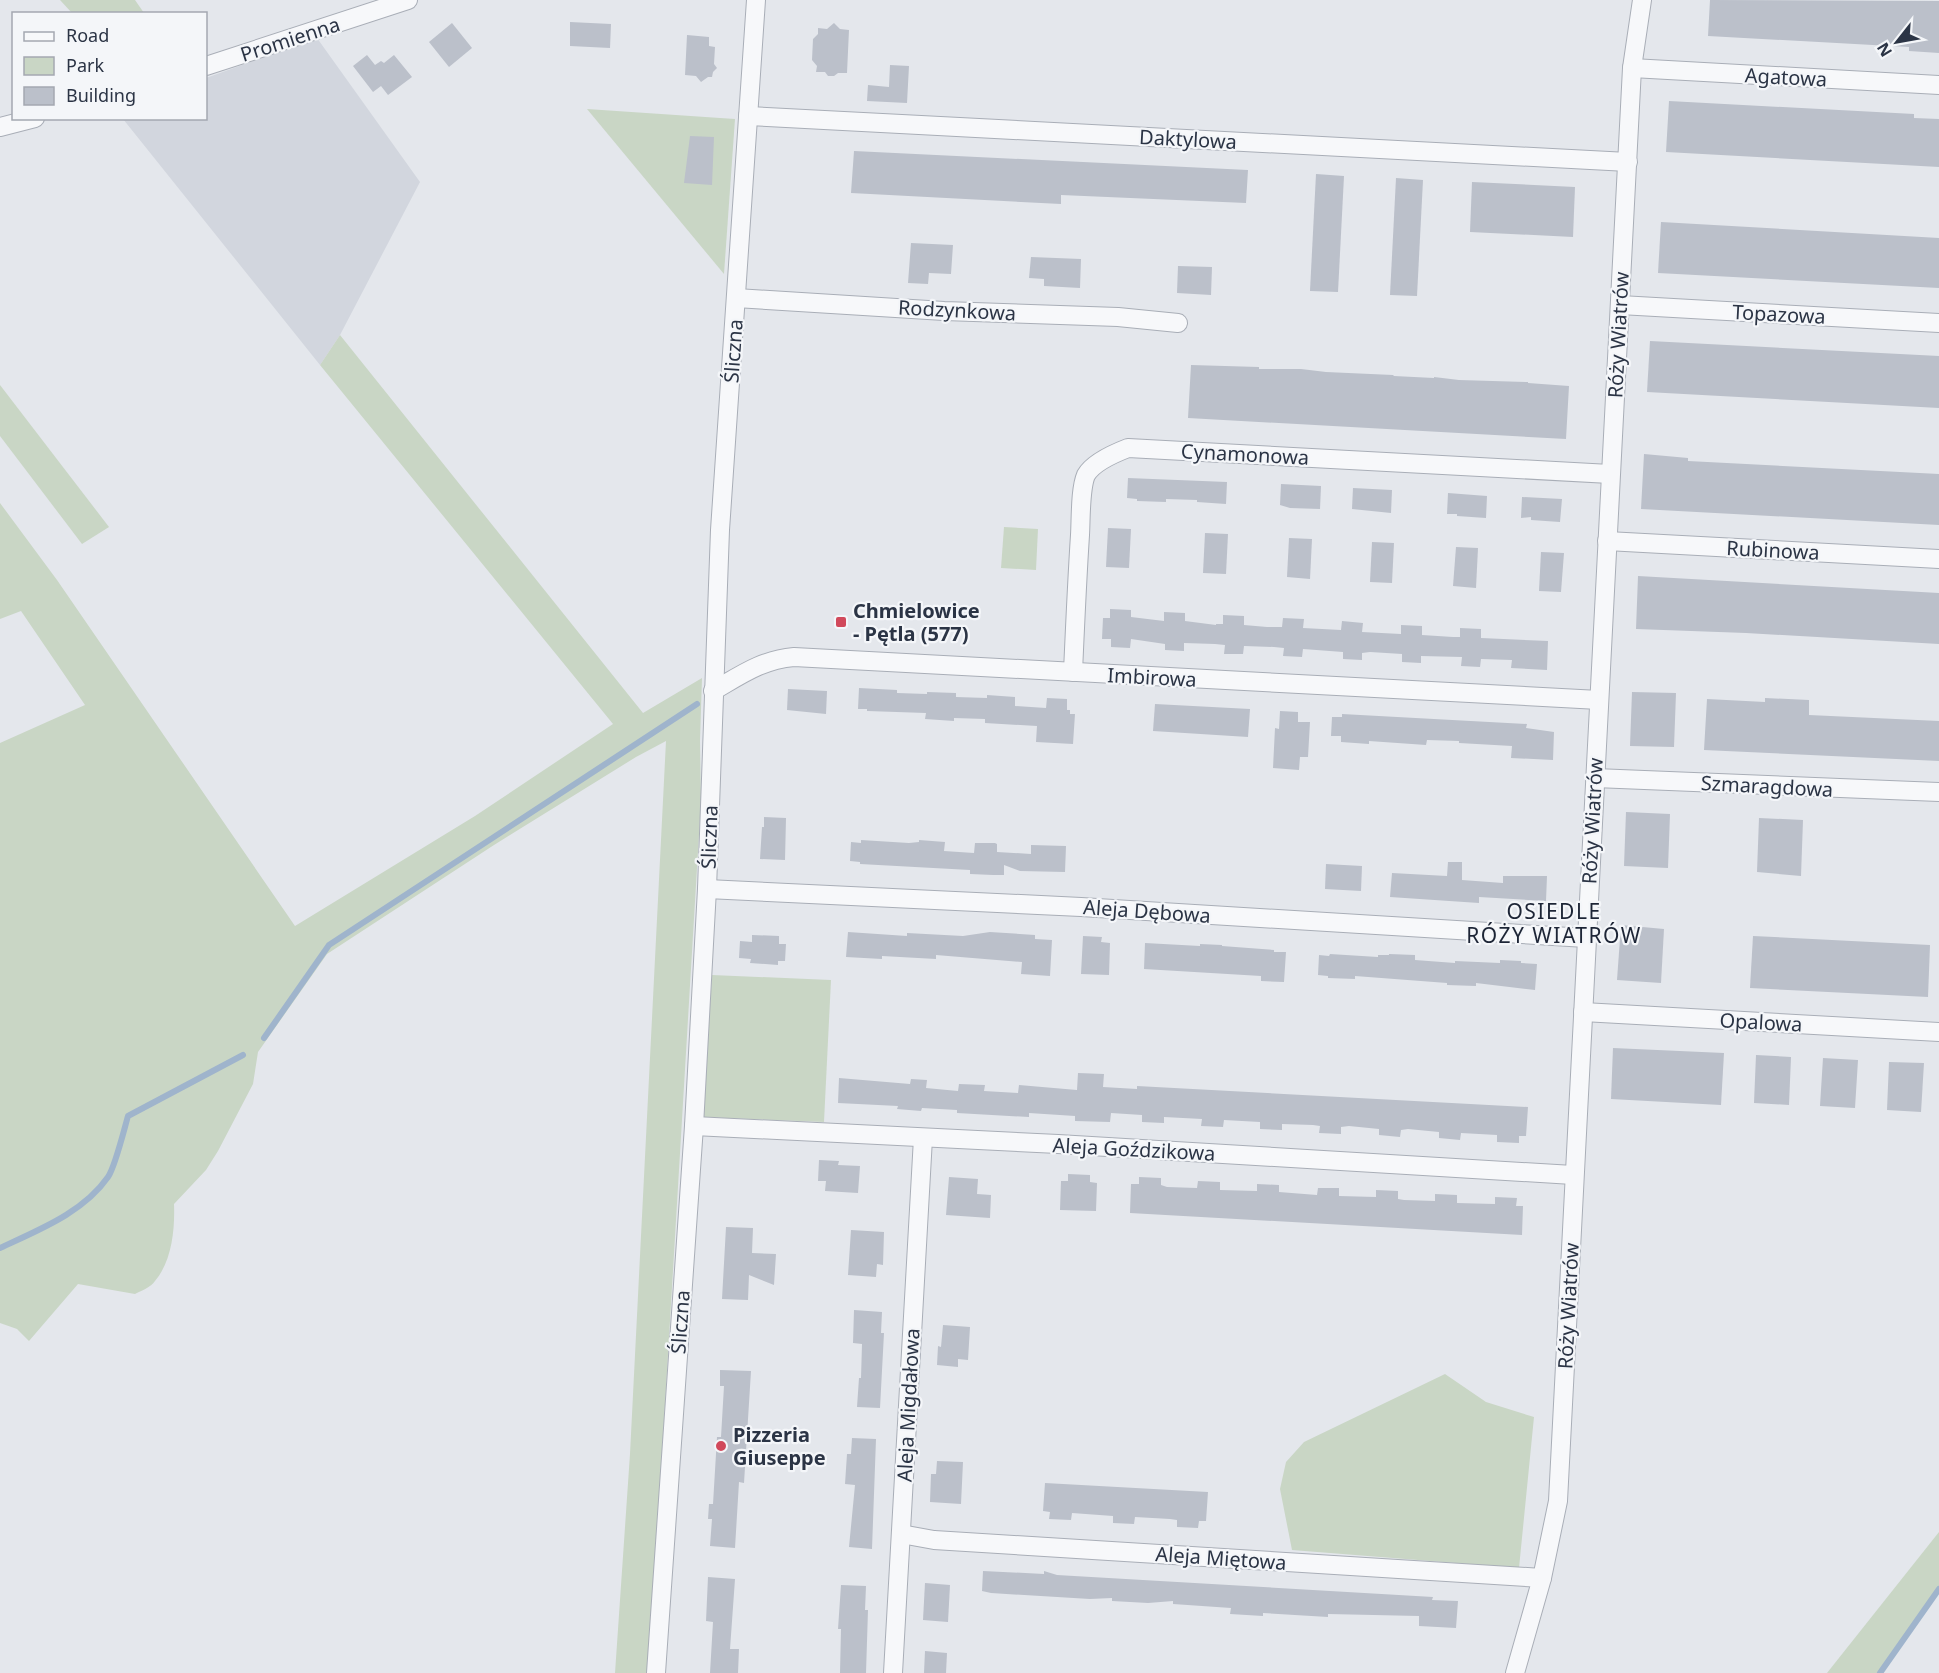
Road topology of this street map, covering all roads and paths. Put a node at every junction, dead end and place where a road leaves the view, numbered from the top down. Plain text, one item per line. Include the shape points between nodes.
1 (408, 0) edge
2 (756, 0) edge
3 (1642, 0) edge
4 (207, 66) edge
5 (1632, 68) junction
6 (1939, 85) edge
7 (748, 116) junction
8 (27, 120) edge
9 (0, 127) edge
10 (1628, 162) junction
11 (736, 298) junction
12 (1620, 305) junction
13 (1178, 323) dead end
14 (1939, 323) edge
15 (1610, 474) junction
16 (1607, 541) junction
17 (1939, 559) edge
18 (1073, 672) junction
19 (713, 691) junction
20 (1599, 700) junction
21 (1595, 778) junction
22 (1939, 792) edge
23 (707, 889) junction
24 (1586, 938) junction
25 (1583, 1012) junction
26 (1939, 1032) edge
27 (694, 1126) junction
28 (923, 1138) junction
29 (1573, 1175) junction
30 (901, 1534) junction
31 (1542, 1578) junction
32 (656, 1673) edge
33 (893, 1673) edge
34 (1515, 1673) edge

1 - 4 street, Promienna
2 - 7 street, Śliczna
3 - 5 street, Róży Wiatrów
5 - 6 street, Agatowa
5 - 10 street, Róży Wiatrów
7 - 10 street, Daktylowa
7 - 11 street, Śliczna
8 - 9 street
10 - 12 street, Róży Wiatrów
11 - 13 street, Rodzynkowa
11 - 19 street, Śliczna
12 - 14 street, Topazowa
12 - 15 street, Róży Wiatrów
15 - 16 street, Róży Wiatrów
15 - 18 street, Cynamonowa via 1121,450 1086,475
16 - 17 street, Rubinowa
16 - 20 street, Róży Wiatrów
18 - 19 street, Imbirowa via 794,657 762,664
18 - 20 street, Imbirowa
19 - 23 street, Śliczna
20 - 21 street, Róży Wiatrów
21 - 22 street, Szmaragdowa
21 - 24 street, Róży Wiatrów
23 - 24 street, Aleja Dębowa
23 - 27 street, Śliczna
24 - 25 street, Róży Wiatrów
25 - 26 street, Opalowa
25 - 29 street, Róży Wiatrów
27 - 28 street, Aleja Goździkowa
27 - 32 street, Śliczna
28 - 29 street, Aleja Goździkowa
28 - 30 street, Aleja Migdałowa
29 - 31 street, Róży Wiatrów via 1558,1490
30 - 31 street, Aleja Miętowa via 934,1540
30 - 33 street, Aleja Migdałowa
31 - 34 street, Róży Wiatrów

